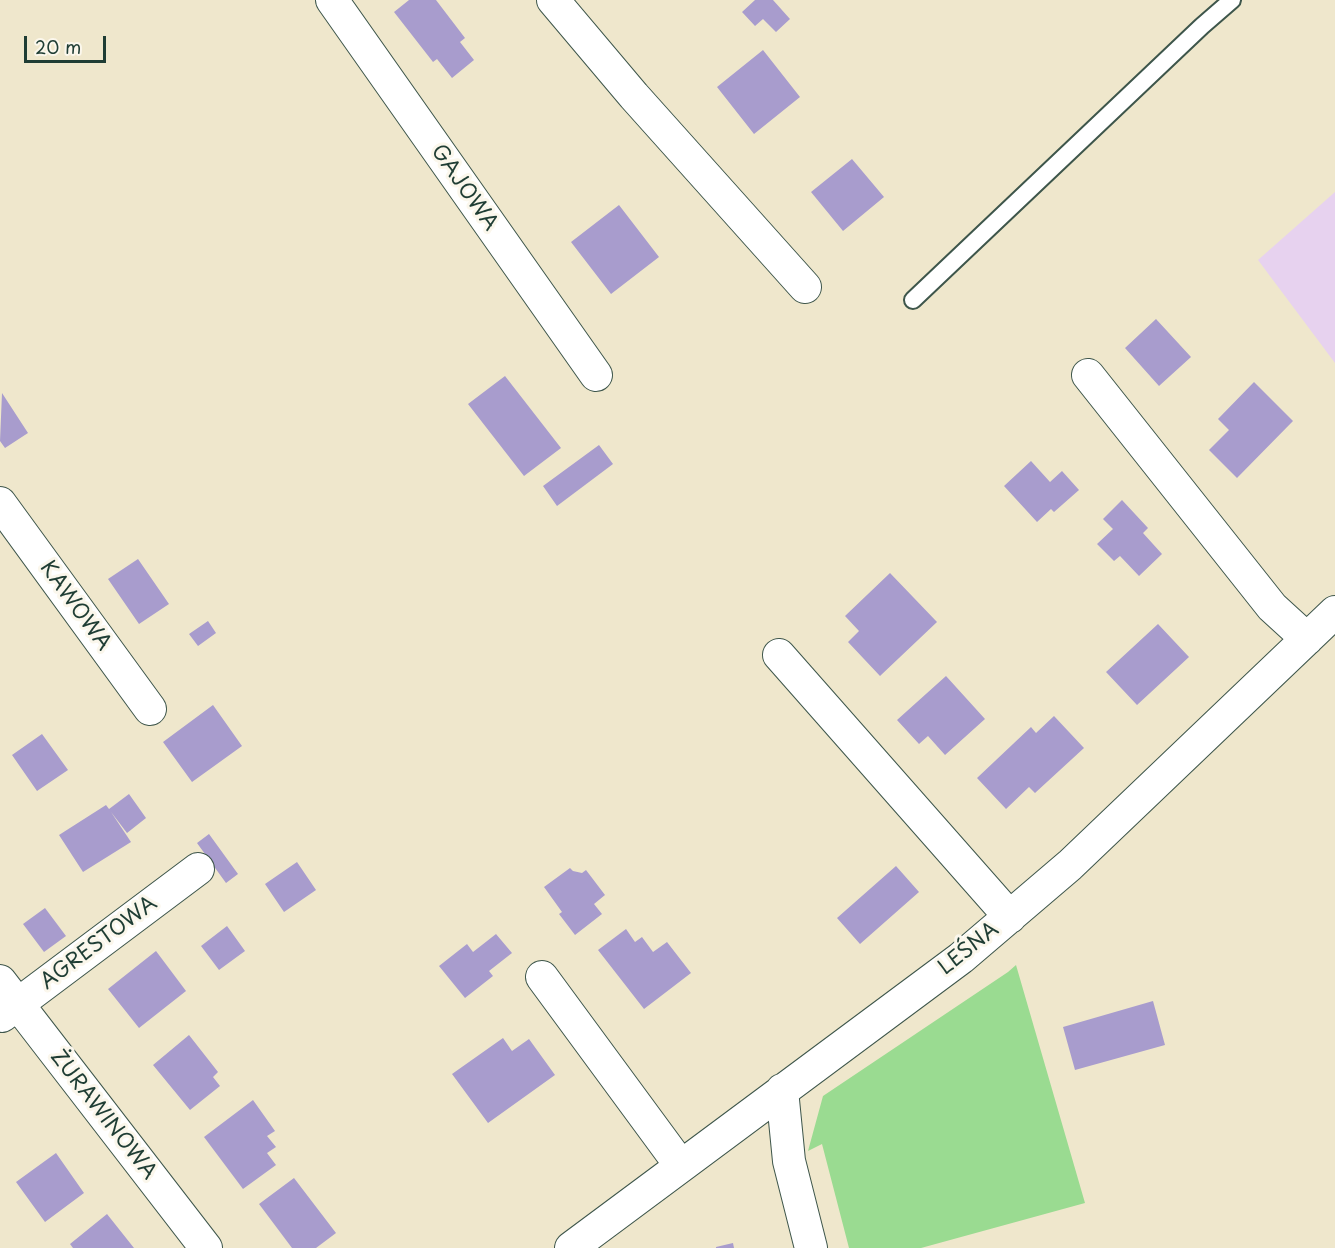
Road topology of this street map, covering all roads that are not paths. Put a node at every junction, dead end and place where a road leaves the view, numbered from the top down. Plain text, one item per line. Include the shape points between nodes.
1 (332, 0) edge
2 (553, 0) edge
3 (1232, 0) edge
4 (805, 286) dead end
5 (913, 300) dead end
6 (596, 375) dead end
7 (1088, 375) dead end
8 (0, 503) edge
9 (1335, 612) edge
10 (1307, 639) junction
11 (779, 654) dead end
12 (150, 709) dead end
13 (198, 869) dead end
14 (1010, 916) junction
15 (542, 977) dead end
16 (6, 1001) edge
17 (782, 1090) junction
18 (681, 1166) junction
19 (206, 1248) edge
20 (572, 1248) edge
21 (811, 1248) edge

1 - 6 street, GAJOWA
2 - 4 street
3 - 5 lane
7 - 10 street via 1272,607
8 - 12 street, KAWOWA
9 - 10 street, LEŚNA
10 - 14 street, LEŚNA via 1070,865
11 - 14 street
13 - 16 street, AGRESTOWA
14 - 17 street, LEŚNA via 961,958
15 - 18 street
16 - 19 street, ŻURAWINOWA
17 - 18 street, LEŚNA
17 - 21 street via 789,1161
18 - 20 street, LEŚNA

